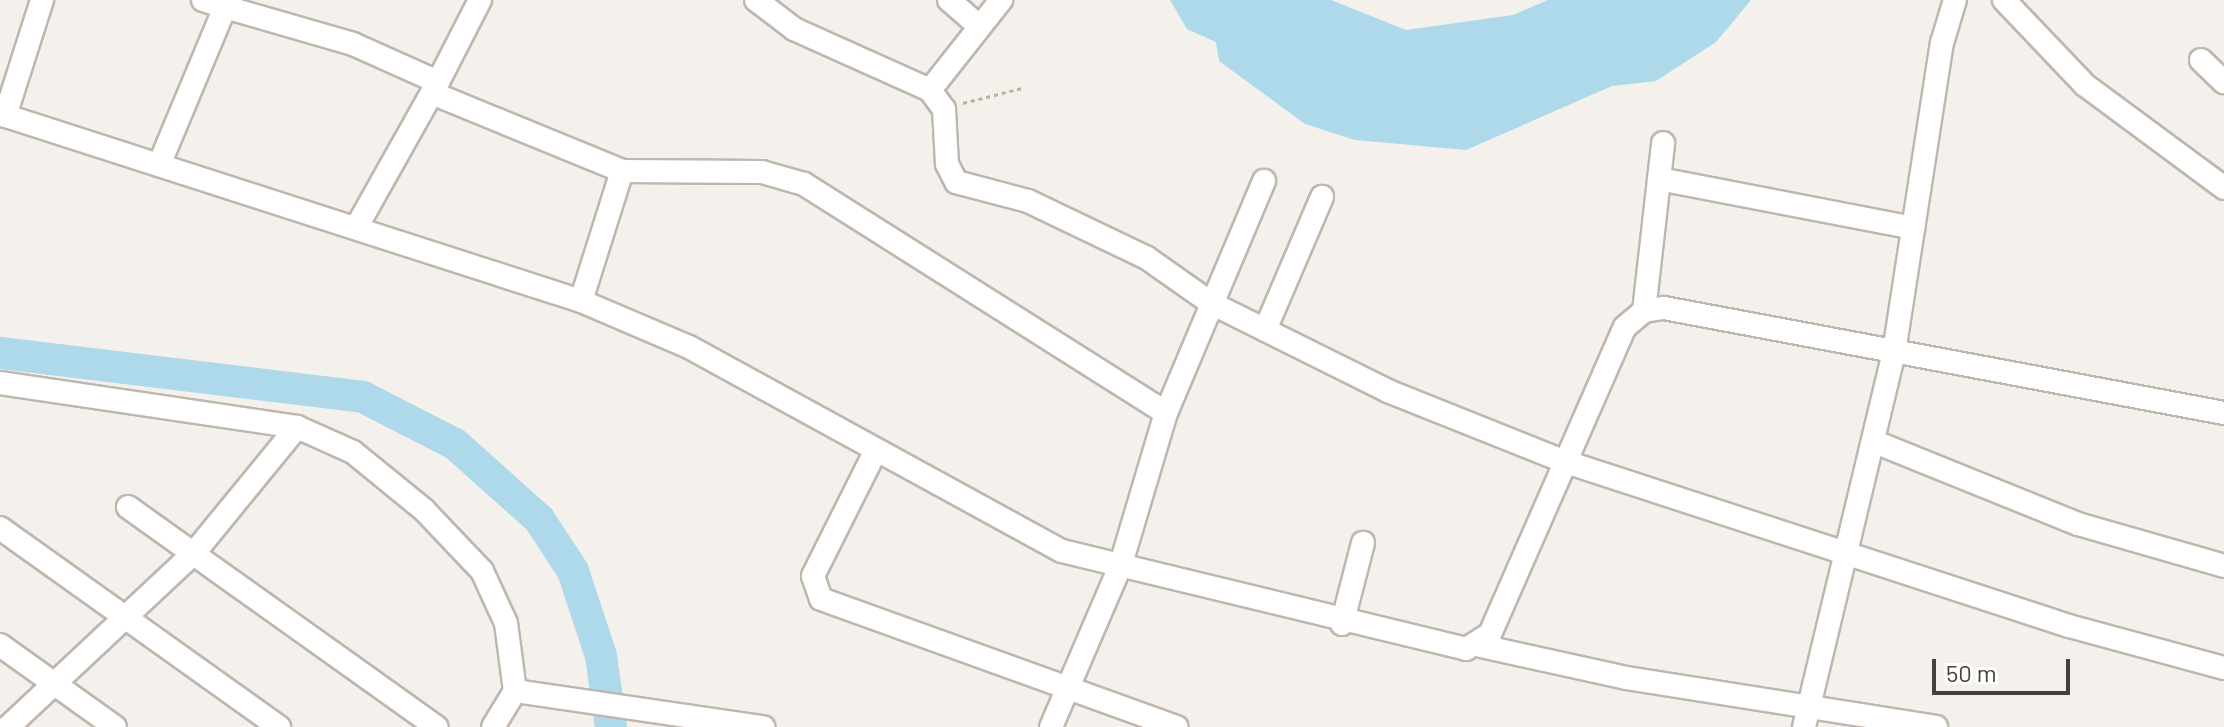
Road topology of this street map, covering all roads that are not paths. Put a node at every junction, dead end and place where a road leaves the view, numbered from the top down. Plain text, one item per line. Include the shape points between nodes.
1 (42, 0) edge
2 (203, 0) edge
3 (480, 0) edge
4 (756, 0) edge
5 (949, 0) edge
6 (1001, 0) edge
7 (1955, 0) edge
8 (2004, 0) edge
9 (225, 7) junction
10 (979, 26) junction
11 (2201, 60) dead end
12 (2224, 82) edge
13 (435, 88) junction
14 (930, 90) junction
15 (2, 115) edge
16 (1663, 143) dead end
17 (159, 165) junction
18 (622, 171) junction
19 (1659, 179) junction
20 (1264, 181) dead end
21 (2224, 188) edge
22 (1322, 197) dead end
23 (356, 228) junction
24 (1913, 228) junction
25 (581, 301) junction
26 (1211, 303) junction
27 (1644, 311) junction
28 (1265, 330) junction
29 (1894, 352) junction
30 (0, 383) edge
31 (1166, 413) junction
32 (2224, 413) edge
33 (297, 427) junction
34 (1875, 442) junction
35 (876, 450) junction
36 (1563, 461) junction
37 (128, 507) dead end
38 (0, 528) edge
39 (1363, 543) dead end
40 (1850, 552) junction
41 (194, 553) junction
42 (2224, 566) edge
43 (1120, 567) junction
44 (128, 616) junction
45 (1342, 624) junction
46 (0, 645) edge
47 (1481, 646) junction
48 (2224, 668) edge
49 (54, 684) junction
50 (1068, 689) junction
51 (515, 691) junction
52 (1806, 717) edge
53 (8, 727) edge
54 (115, 727) edge
55 (279, 727) edge
56 (436, 727) edge
57 (493, 727) edge
58 (763, 727) edge
59 (1051, 727) edge
60 (1177, 727) edge
61 (1936, 727) edge

1 - 15 street
2 - 9 street
3 - 13 street
4 - 14 street via 794,29
5 - 10 street
6 - 10 street
7 - 24 street
8 - 21 street via 2085,85
9 - 13 street via 353,44
9 - 17 street
10 - 14 street
11 - 12 street
13 - 18 street
13 - 23 street
14 - 26 street via 944,109 947,164 956,182 1028,201 1147,258
15 - 17 street
16 - 19 street
17 - 23 street
18 - 25 street
18 - 31 street via 762,172 804,184
19 - 24 street
19 - 27 street
20 - 26 street
22 - 28 street
23 - 25 street
24 - 29 street
25 - 35 street via 689,347
26 - 28 street
26 - 31 street
27 - 29 street via 1664,308
27 - 36 street via 1625,327
28 - 36 street via 1388,391
29 - 32 street
29 - 34 street
30 - 33 street
31 - 43 street
33 - 41 street
33 - 51 street via 353,452 424,510 482,571 506,623
34 - 40 street
34 - 42 street via 2078,524
35 - 43 street via 1062,551
35 - 50 street via 813,589 821,599
36 - 40 street
36 - 47 street
37 - 41 street
38 - 44 street
39 - 45 street
40 - 48 street
40 - 52 street
41 - 44 street
41 - 56 street
43 - 45 street
43 - 50 street
44 - 49 street
44 - 55 street
45 - 47 street via 1466,649
46 - 49 street
47 - 52 street
49 - 53 street
49 - 54 street
50 - 59 street
50 - 60 street
51 - 57 street
51 - 58 street
52 - 61 street

